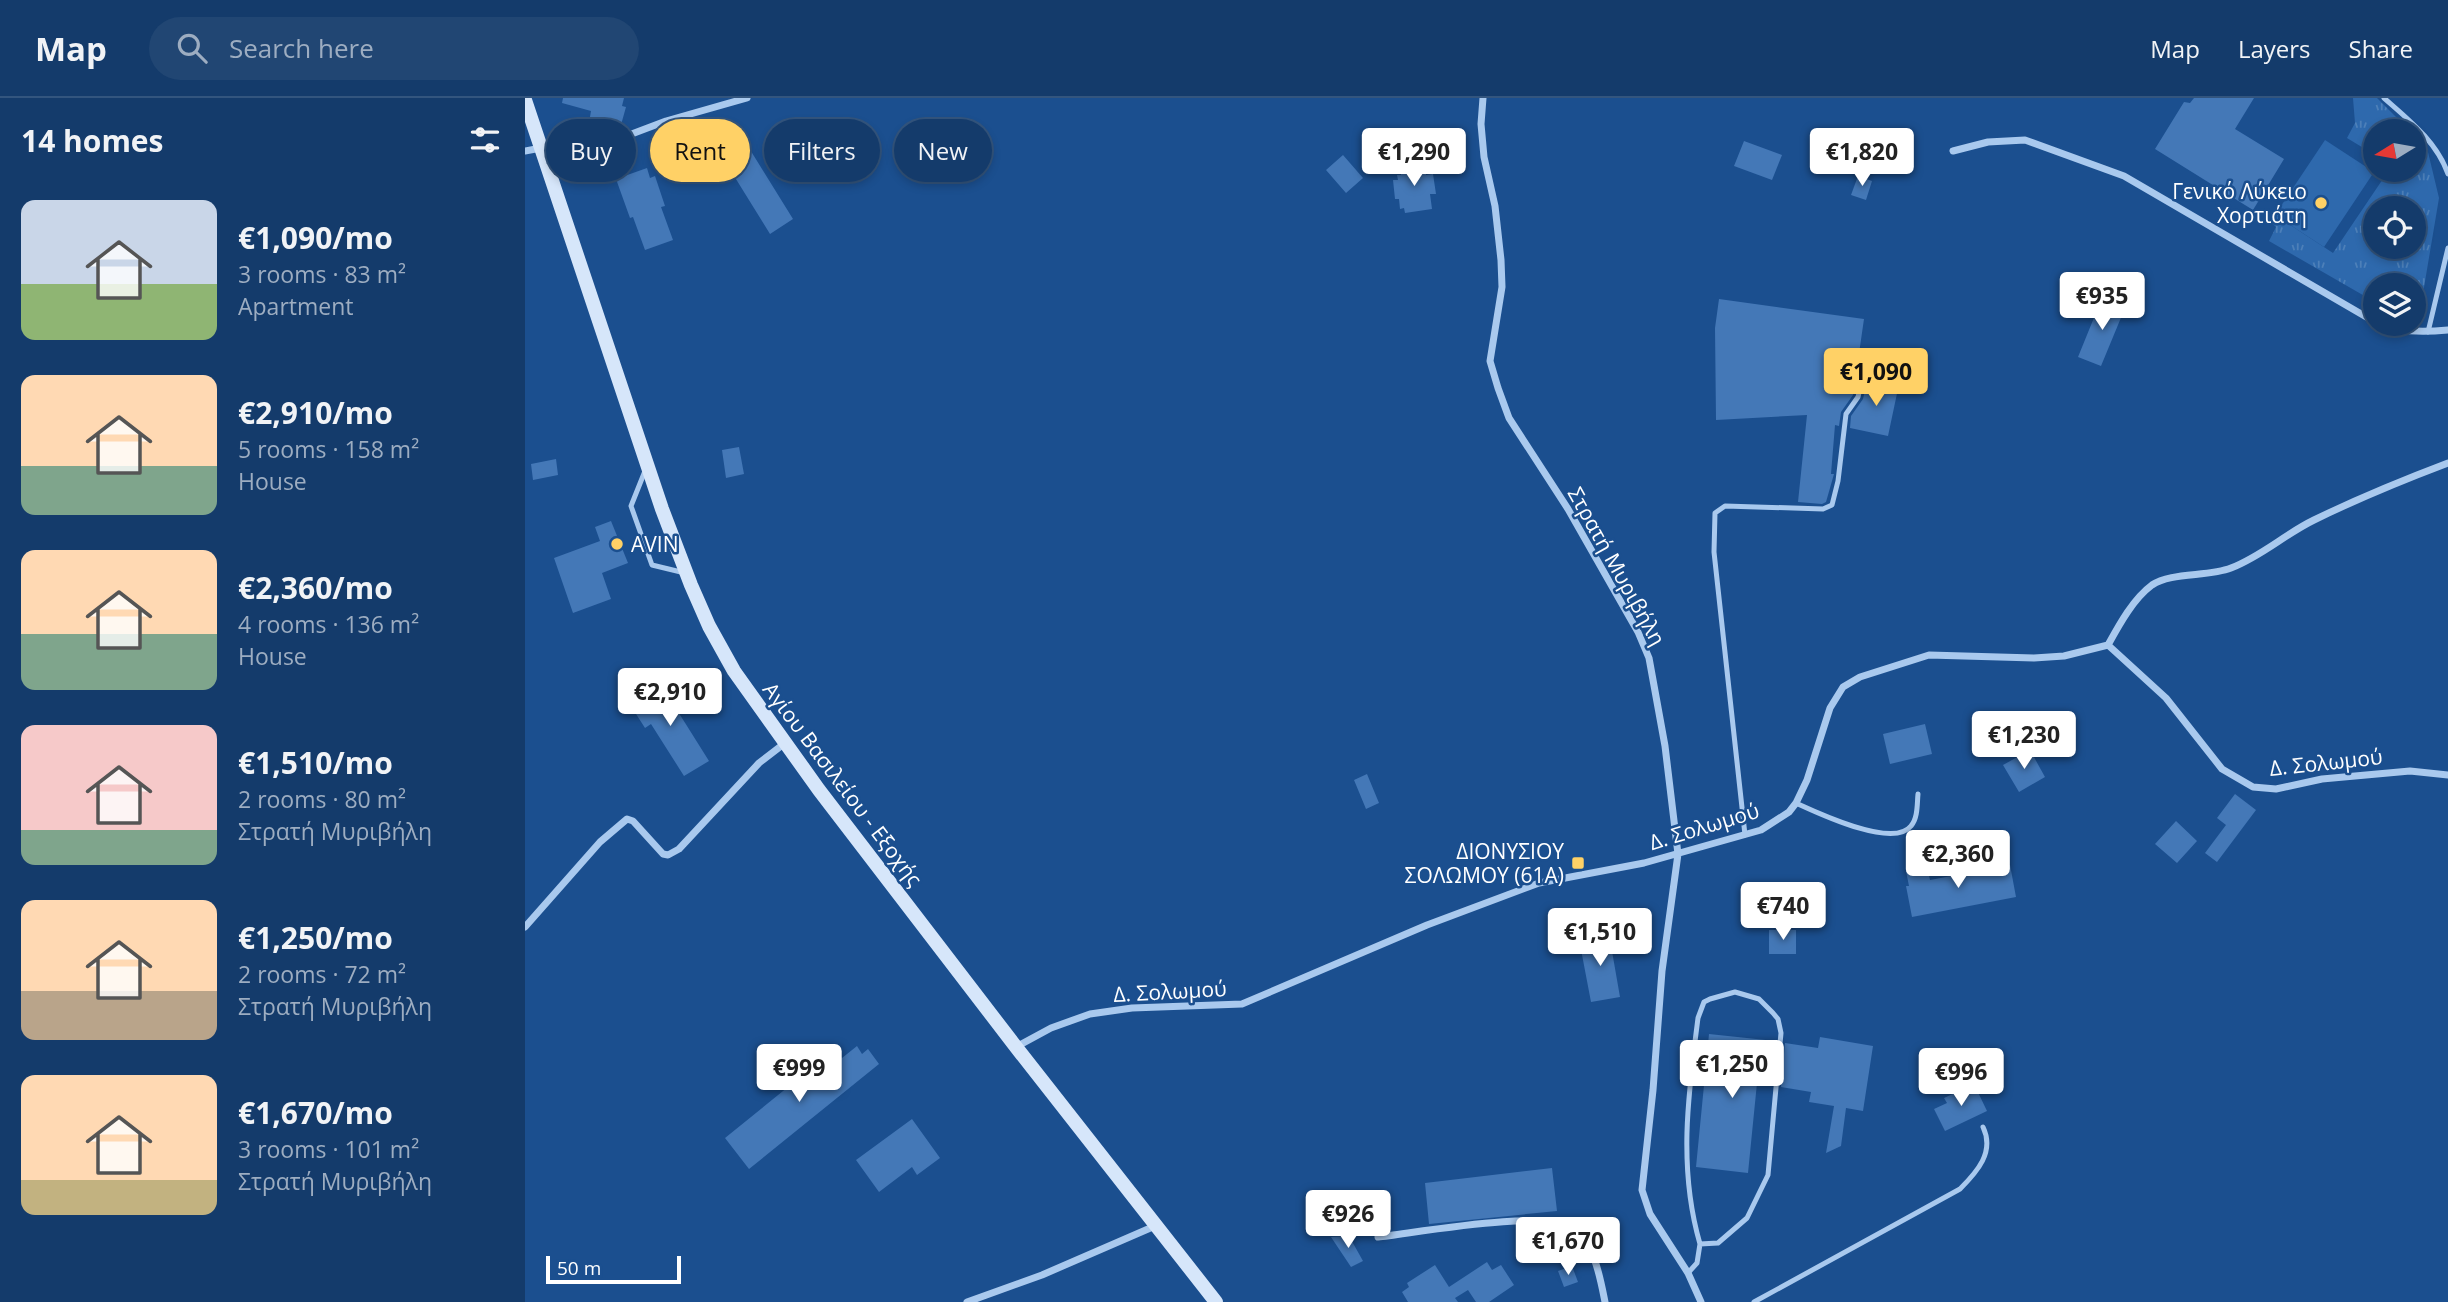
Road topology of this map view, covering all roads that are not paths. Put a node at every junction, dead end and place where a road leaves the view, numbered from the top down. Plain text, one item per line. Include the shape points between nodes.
1 (747, 98) edge
2 (1483, 98) edge
3 (2384, 98) edge
4 (525, 100) edge
5 (636, 132) edge
6 (541, 148) junction
7 (525, 150) edge
8 (1953, 151) dead end
9 (546, 163) edge
10 (2448, 174) edge
11 (552, 182) edge
12 (2448, 248) edge
13 (2363, 315) edge
14 (2448, 330) edge
15 (2428, 331) joint
16 (1863, 375) dead end
17 (2448, 463) edge
18 (647, 464) junction
19 (686, 573) junction
20 (2108, 645) junction
21 (785, 743) junction
22 (2448, 775) edge
23 (1918, 794) dead end
24 (1796, 803) junction
25 (1745, 835) junction
26 (1678, 855) junction
27 (525, 927) edge
28 (1016, 1047) junction
29 (1983, 1127) dead end
30 (1156, 1225) junction
31 (1378, 1237) dead end
32 (1700, 1244) junction
33 (1688, 1273) junction
34 (967, 1302) edge
35 (1216, 1302) edge
36 (1605, 1302) edge
37 (1701, 1302) edge
38 (1754, 1302) edge

1 - 5 street
2 - 26 street, Στρατή Μυριβήλη via 1484,157 1495,206 1502,287 1490,362 1509,418 1568,509 1649,658
3 - 10 lane via 2419,129 2442,158
4 - 6 main road, Αγίου Βασιλείου - Εξοχής
6 - 7 street
6 - 9 main road, Αγίου Βασιλείου - Εξοχής
8 - 13 street via 1988,142 2025,140 2124,176
11 - 18 main road, Αγίου Βασιλείου - Εξοχής
12 - 15 lane
14 - 15 street
16 - 25 lane via 1858,397 1846,414 1832,505 1823,509 1725,506 1715,513 1714,552
17 - 20 street via 2312,521 2229,569 2172,577 2153,585 2123,619
18 - 19 main road, Αγίου Βασιλείου - Εξοχής
18 - 19 lane via 631,506 652,565
19 - 21 main road, Αγίου Βασιλείου - Εξοχής via 734,671
20 - 22 street, Δ. Σολωμού via 2166,698 2222,769 2253,786 2276,789 2322,779 2410,771
20 - 24 street, Δ. Σολωμού via 2034,659 1929,655 1860,677 1843,687 1830,708
21 - 27 street via 759,763 679,849 668,855 633,821 620,823
21 - 28 main road, Αγίου Βασιλείου - Εξοχής
23 - 24 lane via 1912,826 1894,834 1829,818
24 - 25 street, Δ. Σολωμού via 1779,820
25 - 26 street, Δ. Σολωμού
26 - 28 street, Δ. Σολωμού via 1539,883 1242,1004 1090,1014
26 - 33 street, Στρατή Μυριβήλη via 1641,1191 1650,1214
28 - 30 main road, Αγίου Βασιλείου - Εξοχής
29 - 38 lane via 1985,1159 1960,1189
30 - 34 street
30 - 35 main road, Αγίου Βασιλείου - Εξοχής
31 - 36 street via 1519,1221 1562,1223 1581,1236 1591,1252
32 - 32 lane via 1718,1243 1747,1218 1768,1175 1781,1033 1778,1019 1759,999 1735,992 1704,1002 1698,1018 1685,1157
32 - 33 lane via 1697,1263
33 - 37 street, Στρατή Μυριβήλη

